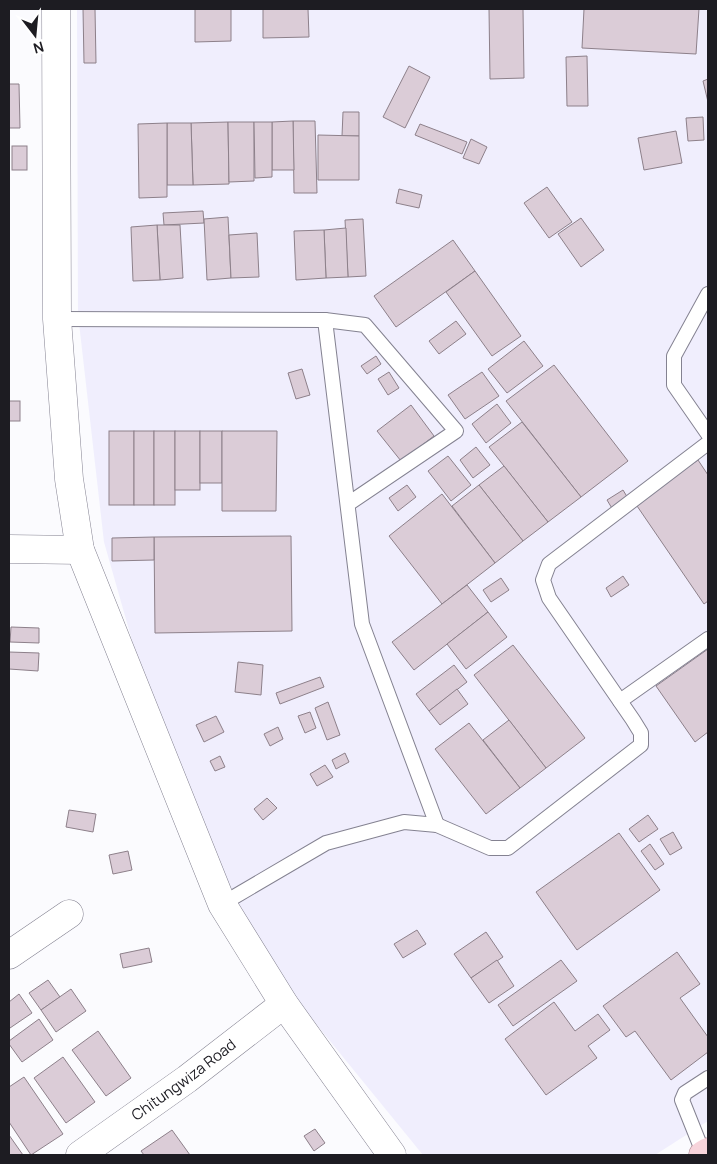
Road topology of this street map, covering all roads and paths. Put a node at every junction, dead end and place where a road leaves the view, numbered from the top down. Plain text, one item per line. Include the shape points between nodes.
1 (56, 9) edge
2 (708, 294) edge
3 (57, 319) junction
4 (325, 320) junction
5 (708, 434) edge
6 (708, 443) edge
7 (348, 504) junction
8 (9, 549) edge
9 (80, 550) junction
10 (708, 639) edge
11 (620, 701) junction
12 (437, 825) junction
13 (222, 904) junction
14 (68, 914) dead end
15 (9, 955) edge
16 (284, 1004) junction
17 (708, 1078) edge
18 (708, 1152) edge
19 (80, 1155) edge
20 (392, 1155) edge
21 (703, 1155) edge

1 - 3 street
2 - 5 lane via 674,356 674,385
3 - 4 lane
3 - 9 street via 69,479
4 - 7 lane
4 - 7 lane via 365,325 456,431
6 - 11 lane via 549,564 543,580 549,598
7 - 12 lane via 362,624
8 - 9 street
9 - 13 street
10 - 11 lane
11 - 12 lane via 640,733 642,745 508,848 490,848
12 - 13 lane via 404,822 326,843
13 - 16 street
14 - 15 street
16 - 19 street, Chitungwiza Road via 187,1079
16 - 20 street
17 - 21 lane via 685,1092 682,1100
18 - 21 main road

